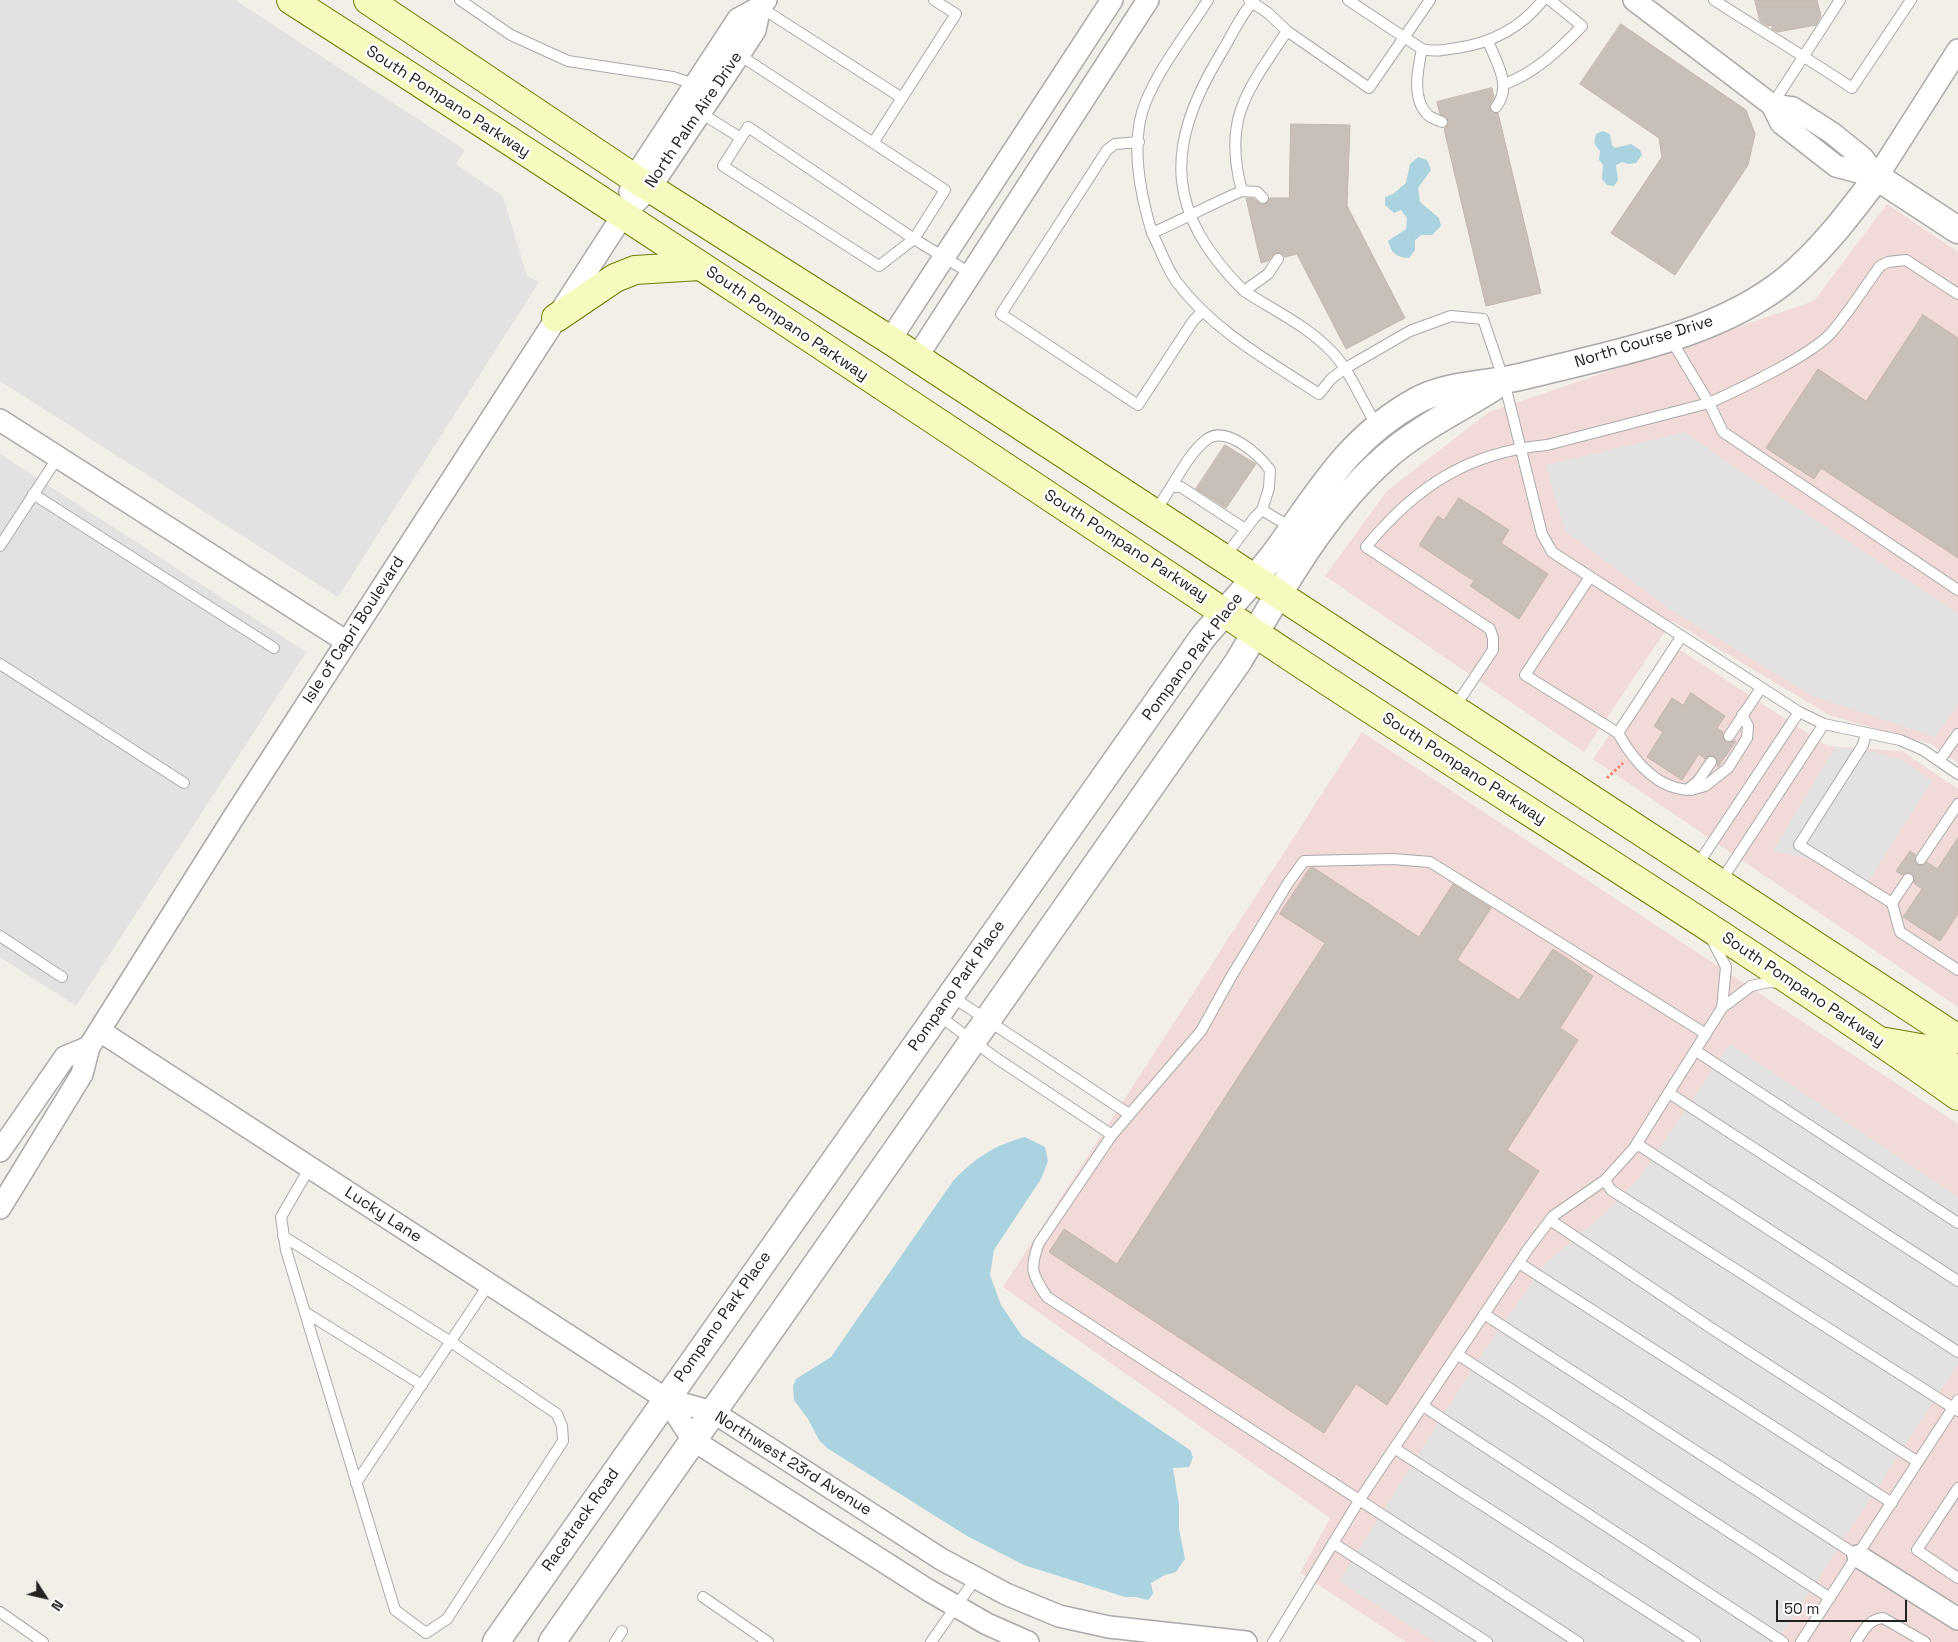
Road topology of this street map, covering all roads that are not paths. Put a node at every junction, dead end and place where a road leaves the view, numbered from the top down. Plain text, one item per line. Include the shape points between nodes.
1 (291, 0) edge
2 (368, 0) edge
3 (460, 0) edge
4 (934, 0) edge
5 (1148, 0) edge
6 (1208, 0) edge
7 (1348, 0) edge
8 (1430, 0) edge
9 (1543, 0) edge
10 (1550, 0) edge
11 (1634, 0) edge
12 (1714, 0) edge
13 (1840, 0) edge
14 (1911, 0) edge
15 (1252, 1) edge
16 (764, 3) edge
17 (1109, 5) edge
18 (1131, 26) junction
19 (1287, 31) junction
20 (1404, 37) junction
21 (1488, 41) junction
22 (1422, 49) junction
23 (730, 50) junction
24 (1958, 50) edge
25 (1803, 56) junction
26 (1505, 84) junction
27 (902, 98) junction
28 (698, 99) junction
29 (1772, 104) junction
30 (1496, 107) dead end
31 (1442, 122) dead end
32 (741, 138) junction
33 (1139, 142) junction
34 (873, 143) junction
35 (1019, 143) junction
36 (1045, 158) junction
37 (1877, 177) junction
38 (642, 183) junction
39 (1242, 192) junction
40 (1263, 198) dead end
41 (623, 215) junction
42 (1191, 216) junction
43 (1958, 230) edge
44 (1152, 233) junction
45 (914, 239) junction
46 (944, 257) junction
47 (1278, 259) dead end
48 (700, 266) junction
49 (970, 273) junction
50 (1244, 291) junction
51 (1958, 294) edge
52 (1203, 311) junction
53 (556, 318) junction
54 (1670, 337) junction
55 (890, 340) junction
56 (917, 357) junction
57 (1344, 369) junction
58 (1504, 381) junction
59 (1709, 403) junction
60 (0, 420) edge
61 (1378, 427) junction
62 (1521, 447) junction
63 (58, 456) junction
64 (1171, 487) junction
65 (34, 494) junction
66 (1262, 510) junction
67 (1154, 513) junction
68 (1292, 528) junction
69 (1245, 530) junction
70 (0, 546) edge
71 (1224, 559) junction
72 (1590, 577) junction
73 (1253, 578) junction
74 (1958, 590) edge
75 (1279, 594) junction
76 (1224, 611) junction
77 (1256, 633) junction
78 (1680, 637) junction
79 (347, 642) junction
80 (274, 648) dead end
81 (0, 664) edge
82 (1761, 688) junction
83 (1454, 709) junction
84 (1799, 712) junction
85 (1742, 715) junction
86 (1824, 724) junction
87 (1618, 733) junction
88 (1866, 733) junction
89 (1958, 734) edge
90 (1728, 736) dead end
91 (1939, 761) junction
92 (1711, 762) dead end
93 (1958, 774) edge
94 (184, 783) dead end
95 (1687, 790) junction
96 (1958, 804) edge
97 (1921, 859) dead end
98 (1696, 867) junction
99 (1908, 879) dead end
100 (1720, 882) junction
101 (1892, 903) junction
102 (1705, 926) junction
103 (0, 936) edge
104 (1958, 970) edge
105 (62, 977) dead end
106 (1796, 984) junction
107 (944, 1005) junction
108 (1722, 1008) junction
109 (982, 1030) junction
110 (1706, 1034) junction
111 (94, 1039) junction
112 (1958, 1039) edge
113 (1878, 1040) junction
114 (1696, 1051) junction
115 (1958, 1070) edge
116 (1669, 1093) junction
117 (1958, 1096) edge
118 (1129, 1114) junction
119 (1112, 1135) junction
120 (1637, 1144) junction
121 (0, 1151) edge
122 (310, 1168) junction
123 (1605, 1180) junction
124 (0, 1208) edge
125 (1550, 1220) junction
126 (1958, 1222) edge
127 (283, 1236) junction
128 (1519, 1263) junction
129 (1958, 1281) edge
130 (488, 1284) junction
131 (304, 1312) junction
132 (1484, 1314) junction
133 (451, 1342) junction
134 (1958, 1352) edge
135 (1457, 1354) junction
136 (422, 1385) junction
137 (666, 1399) junction
138 (1423, 1406) junction
139 (1956, 1407) edge
140 (713, 1412) junction
141 (694, 1440) junction
142 (1394, 1448) junction
143 (1918, 1462) junction
144 (356, 1482) junction
145 (1958, 1488) edge
146 (1360, 1499) junction
147 (1892, 1503) junction
148 (1333, 1543) junction
149 (1858, 1556) junction
150 (976, 1578) junction
151 (1958, 1578) edge
152 (703, 1597) dead end
153 (1830, 1598) junction
154 (956, 1606) junction
155 (0, 1612) edge
156 (1958, 1620) edge
157 (622, 1631) dead end
158 (43, 1642) edge
159 (496, 1642) edge
160 (552, 1642) edge
161 (615, 1642) edge
162 (768, 1642) edge
163 (931, 1642) edge
164 (1028, 1642) edge
165 (1246, 1642) edge
166 (1274, 1642) edge
167 (1487, 1642) edge
168 (1578, 1642) edge
169 (1695, 1642) edge
170 (1783, 1642) edge
171 (1801, 1642) edge
172 (1856, 1642) edge
173 (1925, 1642) edge

1 - 41 main road, South Pompano Parkway
2 - 38 main road
3 - 28 lane via 511,35 568,61 673,77
4 - 27 lane via 956,14
5 - 18 street
6 - 33 lane via 1145,103
7 - 20 lane
8 - 20 lane
9 - 21 lane via 1516,26
10 - 26 lane via 1582,26 1555,54 1520,78
11 - 29 street
12 - 25 lane
13 - 25 lane
14 - 25 lane via 1852,88
15 - 19 lane
15 - 42 lane via 1206,79 1189,116 1180,152 1180,176
16 - 23 street, North Palm Aire Drive via 738,19
16 - 27 lane
17 - 18 street
17 - 35 street
18 - 36 street
19 - 20 lane via 1369,88
19 - 39 lane via 1248,90 1234,127
20 - 22 lane
21 - 22 lane via 1432,52
21 - 26 lane
22 - 31 lane via 1418,68 1420,103 1428,115
23 - 28 street, North Palm Aire Drive
23 - 34 lane
24 - 37 street, North Course Drive
25 - 29 lane
26 - 30 lane via 1502,100
27 - 34 lane
28 - 32 lane
28 - 38 street, North Palm Aire Drive
29 - 37 street via 1782,123 1836,166
32 - 45 lane via 748,127
32 - 45 lane via 723,166 878,266
33 - 44 lane via 1139,174
33 - 52 lane via 1115,144 1107,150 1000,314 1138,405 1193,321
34 - 45 lane via 945,190
35 - 36 street
35 - 46 street
36 - 49 street
37 - 43 street
37 - 54 street, North Course Drive via 1828,240 1785,281 1726,316
38 - 41 street, North Palm Aire Drive
38 - 55 main road
39 - 40 lane via 1257,192
39 - 42 lane via 1206,206
41 - 48 main road, South Pompano Parkway
41 - 53 street, Isle of Capri Boulevard
42 - 44 lane
42 - 50 lane via 1206,248
44 - 52 lane via 1175,280
45 - 46 lane
46 - 49 lane
46 - 55 street
47 - 50 lane via 1268,274
48 - 53 main road via 635,270 615,278
48 - 76 main road, South Pompano Parkway
49 - 56 street
50 - 57 lane via 1312,334 1332,352
51 - 59 lane via 1906,260 1888,262 1880,266 1831,333 1815,347
52 - 57 lane via 1224,331 1318,394
53 - 79 street, Isle of Capri Boulevard
54 - 58 street, North Course Drive
54 - 59 lane
55 - 56 main road
56 - 67 main road
57 - 58 lane via 1410,331 1451,316 1483,320
57 - 61 lane
58 - 61 street, North Course Drive via 1433,392
58 - 62 lane
58 - 75 street, North Course Drive via 1417,434 1373,469 1327,521
59 - 62 lane via 1547,444
59 - 74 lane via 1723,432
60 - 63 street
61 - 68 street, North Course Drive via 1336,468
62 - 72 lane via 1542,534 1552,552
62 - 83 lane via 1486,456 1454,470 1418,492 1389,518 1366,547 1490,629 1494,638 1492,650
63 - 65 lane
63 - 79 street
64 - 66 lane via 1207,438 1221,435 1258,455 1270,470 1269,488
64 - 67 lane
64 - 69 lane via 1180,487
65 - 70 lane
65 - 80 lane
66 - 68 lane
66 - 69 lane
67 - 71 main road
68 - 73 street, North Course Drive
69 - 71 lane
71 - 73 main road
72 - 78 lane
72 - 87 lane via 1525,675
73 - 75 main road
73 - 76 street, Pompano Park Place
75 - 77 street, North Course Drive
75 - 83 main road
76 - 77 main road, South Pompano Parkway
76 - 107 street, Pompano Park Place
77 - 102 main road, South Pompano Parkway
77 - 109 street
78 - 82 lane
78 - 87 lane
79 - 111 street, Isle of Capri Boulevard
81 - 94 lane
82 - 84 lane
82 - 85 lane
83 - 98 main road
84 - 86 lane
84 - 98 lane
85 - 90 lane
85 - 95 lane via 1748,726 1747,738 1728,768 1705,786
86 - 88 lane
86 - 100 lane
87 - 95 lane via 1645,771 1676,789
88 - 91 lane via 1900,740
88 - 101 lane via 1863,745 1799,845
89 - 91 lane
91 - 93 lane
92 - 95 lane
96 - 97 lane
98 - 100 main road
99 - 101 lane
100 - 112 main road
101 - 104 lane via 1900,932
102 - 106 main road, South Pompano Parkway
102 - 108 lane via 1726,967
103 - 105 lane
106 - 108 lane via 1769,982 1751,986
106 - 113 main road, South Pompano Parkway
107 - 109 lane
107 - 109 lane
107 - 137 street, Pompano Park Place
108 - 110 lane
109 - 118 lane
109 - 119 lane via 996,1058
109 - 140 street
110 - 114 lane
110 - 118 lane via 1430,862 1392,859 1304,861 1235,969 1201,1031
111 - 121 street via 64,1057
111 - 122 street, Lucky Lane
111 - 124 street, Isle of Capri Boulevard via 82,1074
113 - 115 main road via 1926,1049
113 - 117 main road, South Pompano Parkway
114 - 116 lane
114 - 126 lane
116 - 120 lane
116 - 129 lane
118 - 119 lane
119 - 146 lane via 1039,1243 1032,1261 1033,1277 1047,1297
120 - 123 lane
120 - 134 lane
122 - 127 lane via 281,1218
122 - 130 street, Lucky Lane
123 - 125 lane
123 - 139 lane via 1611,1190
125 - 128 lane
125 - 143 lane
127 - 131 lane
127 - 133 lane
128 - 132 lane
128 - 147 lane
130 - 133 lane
130 - 137 street, Lucky Lane
131 - 136 lane
131 - 144 lane
132 - 135 lane
132 - 149 lane
133 - 136 lane
133 - 144 lane via 556,1414 562,1426 563,1442 447,1619 426,1633 395,1610
135 - 138 lane
135 - 153 lane
136 - 144 lane
137 - 140 street, Northwest 23rd Avenue
137 - 141 street, Northwest 23rd Avenue
137 - 159 street, Racetrack Road
138 - 142 lane
138 - 170 lane
139 - 143 lane
140 - 141 street
140 - 150 street, Northwest 23rd Avenue via 941,1559
141 - 154 street, Northwest 23rd Avenue
141 - 160 street
142 - 146 lane
142 - 169 lane
143 - 147 lane
145 - 151 lane via 1917,1550
146 - 148 lane
146 - 168 lane
147 - 149 lane
148 - 166 lane
148 - 167 lane
149 - 153 lane
149 - 156 street
150 - 154 lane
150 - 165 street, Northwest 23rd Avenue via 1059,1616 1109,1627
152 - 162 lane
153 - 171 lane
154 - 163 lane
154 - 164 street, Northwest 23rd Avenue
155 - 158 lane
157 - 161 lane
172 - 173 lane via 1868,1624 1883,1618

